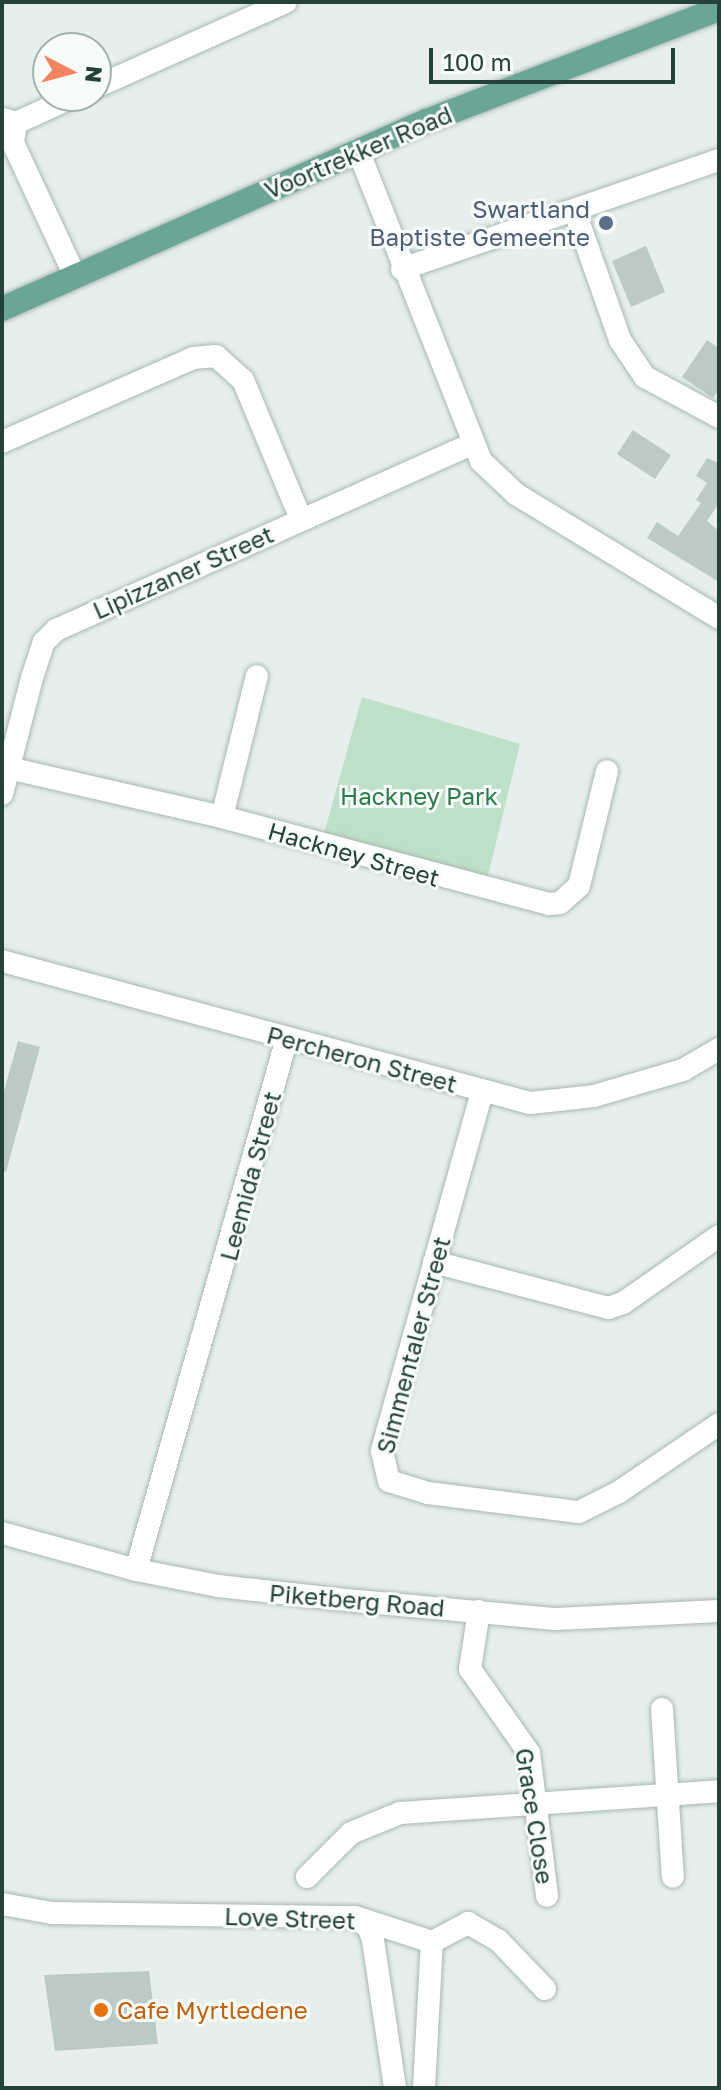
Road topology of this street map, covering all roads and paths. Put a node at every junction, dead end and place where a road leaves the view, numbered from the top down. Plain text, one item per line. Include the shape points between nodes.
1 (286, 2) edge
2 (719, 9) edge
3 (112, 80) edge
4 (32, 112) edge
5 (9, 120) edge
6 (358, 150) junction
7 (719, 160) edge
8 (575, 212) junction
9 (402, 269) junction
10 (75, 276) junction
11 (2, 309) edge
12 (719, 417) edge
13 (2, 442) edge
14 (471, 444) junction
15 (301, 519) junction
16 (719, 618) edge
17 (257, 676) dead end
18 (8, 768) junction
19 (607, 771) dead end
20 (2, 794) edge
21 (222, 817) junction
22 (2, 961) edge
23 (287, 1038) junction
24 (719, 1049) edge
25 (482, 1092) junction
26 (719, 1236) edge
27 (434, 1262) junction
28 (719, 1424) edge
29 (2, 1533) edge
30 (136, 1570) junction
31 (479, 1611) junction
32 (719, 1611) edge
33 (662, 1709) dead end
34 (719, 1791) edge
35 (671, 1795) junction
36 (534, 1804) junction
37 (307, 1877) dead end
38 (673, 1877) dead end
39 (547, 1896) dead end
40 (2, 1904) edge
41 (355, 1917) junction
42 (432, 1942) junction
43 (545, 1989) dead end
44 (395, 2088) edge
45 (424, 2088) edge

1 - 3 street
2 - 6 main road, Voortrekker Road
4 - 5 street
5 - 10 street via 13,143
6 - 9 street
6 - 10 main road, Voortrekker Road
7 - 8 street
8 - 9 street
8 - 12 street via 620,340 645,377
9 - 14 street
10 - 11 main road, Voortrekker Road
13 - 15 street via 193,358 216,356 243,380
14 - 15 street, Lipizzaner Street
14 - 16 street via 496,478 516,494
15 - 18 street, Lipizzaner Street via 56,630 44,642
17 - 21 street
18 - 20 street, Lipizzaner Street
18 - 21 street, Hackney Street
19 - 21 street, Hackney Street via 579,886 560,903 514,898
22 - 23 street, Percheron Street
23 - 25 street, Percheron Street
23 - 30 street, Leemida Street via 213,1314
24 - 25 street, Percheron Street via 683,1070 561,1103 530,1103
25 - 27 street, Simmentaler Street
26 - 27 street via 608,1308
27 - 28 street, Simmentaler Street via 382,1451 383,1472 397,1486 579,1512 619,1492
29 - 30 street, Piketberg Road
30 - 31 street, Piketberg Road via 218,1586
31 - 32 street, Piketberg Road via 556,1619
31 - 36 street, Grace Close via 470,1669 523,1737
33 - 35 street
34 - 35 street, Love Street
35 - 36 street, Love Street
35 - 38 street
36 - 37 street, Love Street via 378,1818 351,1833
36 - 39 street, Grace Close
40 - 41 street, Love Street via 52,1913
41 - 42 street, Love Street
41 - 44 street via 369,1928 373,1940
42 - 43 street via 468,1923 498,1940
42 - 45 street

